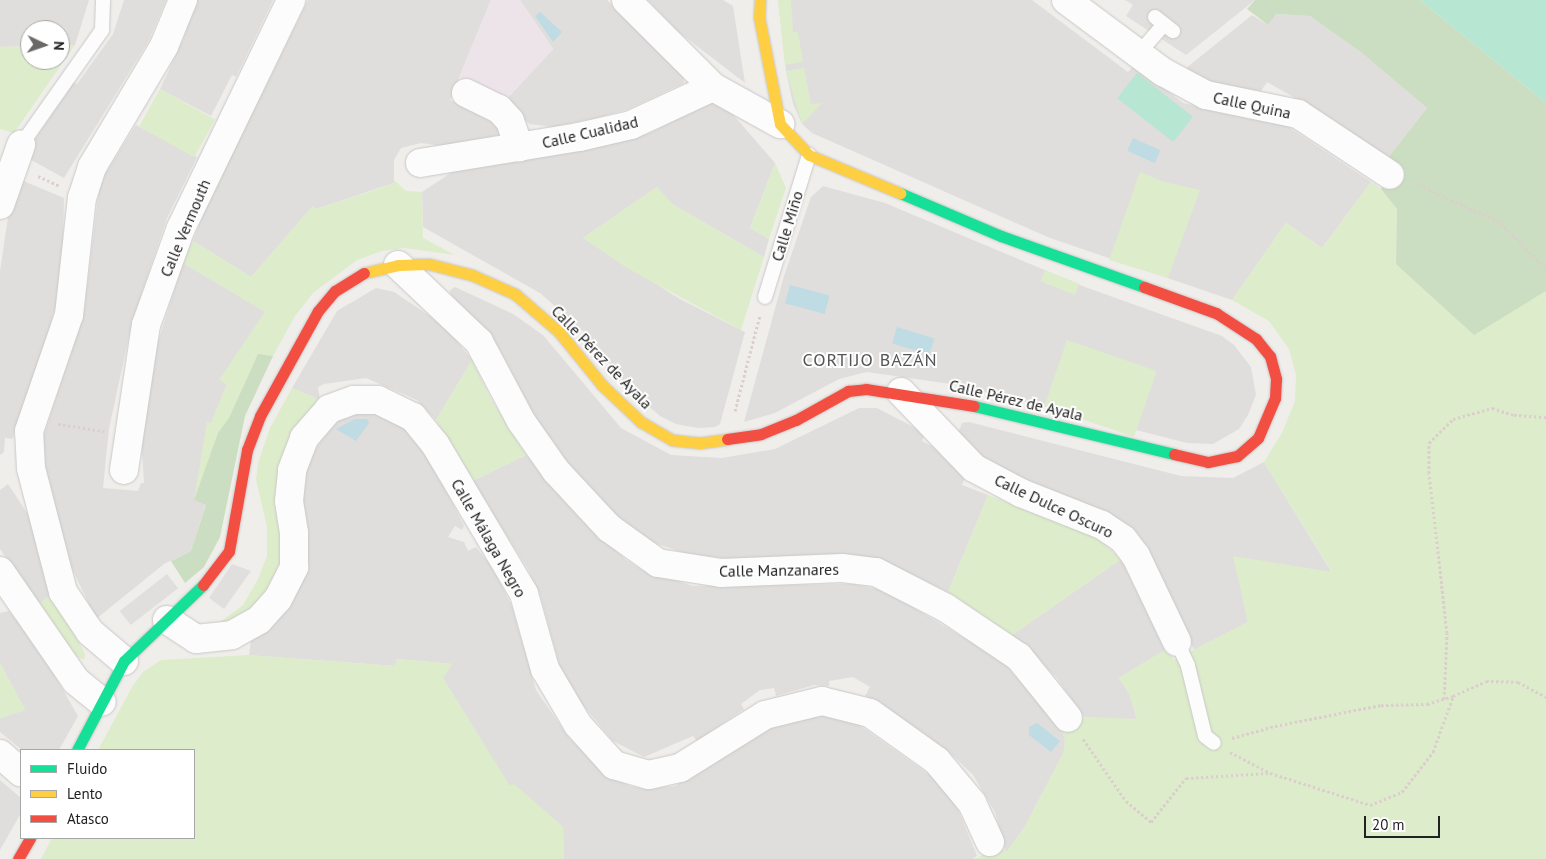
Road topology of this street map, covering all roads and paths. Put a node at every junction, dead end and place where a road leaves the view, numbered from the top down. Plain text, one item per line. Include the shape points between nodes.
1 (103, 0) edge
2 (183, 0) edge
3 (291, 0) edge
4 (626, 0) edge
5 (760, 0) edge
6 (1068, 0) edge
7 (1164, 24) dead end
8 (1139, 53) junction
9 (713, 87) junction
10 (466, 93) dead end
11 (780, 124) junction
12 (519, 147) junction
13 (17, 154) junction
14 (809, 155) junction
15 (420, 163) dead end
16 (1390, 175) joint
17 (82, 198) junction
18 (0, 205) edge
19 (398, 265) junction
20 (1546, 268) edge
21 (765, 297) dead end
22 (759, 318) dead end
23 (901, 392) junction
24 (737, 403) dead end
25 (1546, 418) edge
26 (63, 425) dead end
27 (95, 430) dead end
28 (124, 470) dead end
29 (0, 571) edge
30 (167, 620) junction
31 (1176, 642) joint
32 (124, 661) junction
33 (1453, 696) junction
34 (1546, 697) edge
35 (1444, 699) junction
36 (102, 702) junction
37 (1068, 718) joint
38 (1214, 743) junction
39 (78, 749) edge
40 (0, 754) edge
41 (20, 771) edge
42 (1270, 773) junction
43 (29, 839) edge
44 (990, 842) dead end
45 (18, 859) edge

1 - 13 lane via 102,30
2 - 17 street via 164,46 92,167
3 - 28 street, Calle Vermouth via 181,228 146,325
4 - 9 street
5 - 11 street via 759,17
6 - 8 street, Calle Quina
7 - 8 lane
8 - 16 street, Calle Quina via 1163,72 1206,95 1298,114
9 - 11 street
9 - 12 street, Calle Cualidad via 631,125
10 - 12 street, Calle Cualidad via 499,109 510,121
11 - 14 street
12 - 15 street, Calle Cualidad
13 - 17 path
13 - 18 street
14 - 21 lane, Calle Miño
14 - 23 street, Calle Pérez de Ayala via 1000,236 1216,313 1256,338 1270,356 1276,379 1275,398 1258,438 1238,456 1208,462
16 - 20 path via 1501,223
17 - 32 street via 69,315 29,431 31,468 62,592 90,632
19 - 23 street, Calle Pérez de Ayala via 429,264 463,273 514,294 559,332 602,385 641,422 672,440 700,443 761,434 796,420 848,391
19 - 30 street, Calle Pérez de Ayala via 366,272 335,291 318,311 264,408 247,450 229,551 203,584
19 - 37 street, Calle Manzanares via 479,342 521,421 556,471 609,528 658,563 721,573 842,568 876,572 946,608 1019,658
22 - 24 path
23 - 31 street, Calle Dulce Oscuro via 974,468 1021,493 1102,525 1123,539 1136,556
25 - 35 path via 1514,415 1492,408 1453,419 1429,443 1429,473 1447,633
26 - 27 path
29 - 36 street via 76,681
30 - 32 street, Calle Pérez de Ayala
30 - 44 street, Calle Málaga Negro via 196,639 232,636 259,620 278,599 294,567 294,533 289,501 292,470 304,438 329,409 354,400 378,400 413,416 435,444 524,594 545,669 578,725 614,764 649,775 680,768 765,715 822,701 870,713 937,761 972,803
31 - 38 lane via 1188,666 1205,736
32 - 36 street, Calle Pérez de Ayala
33 - 34 path via 1486,681 1518,682
33 - 35 path
33 - 42 path via 1433,752 1402,792 1370,804
35 - 38 path via 1332,714
36 - 39 street, Calle Pérez de Ayala
37 - 42 path via 1126,801 1151,822 1186,778
38 - 42 path
40 - 41 street
43 - 45 street

